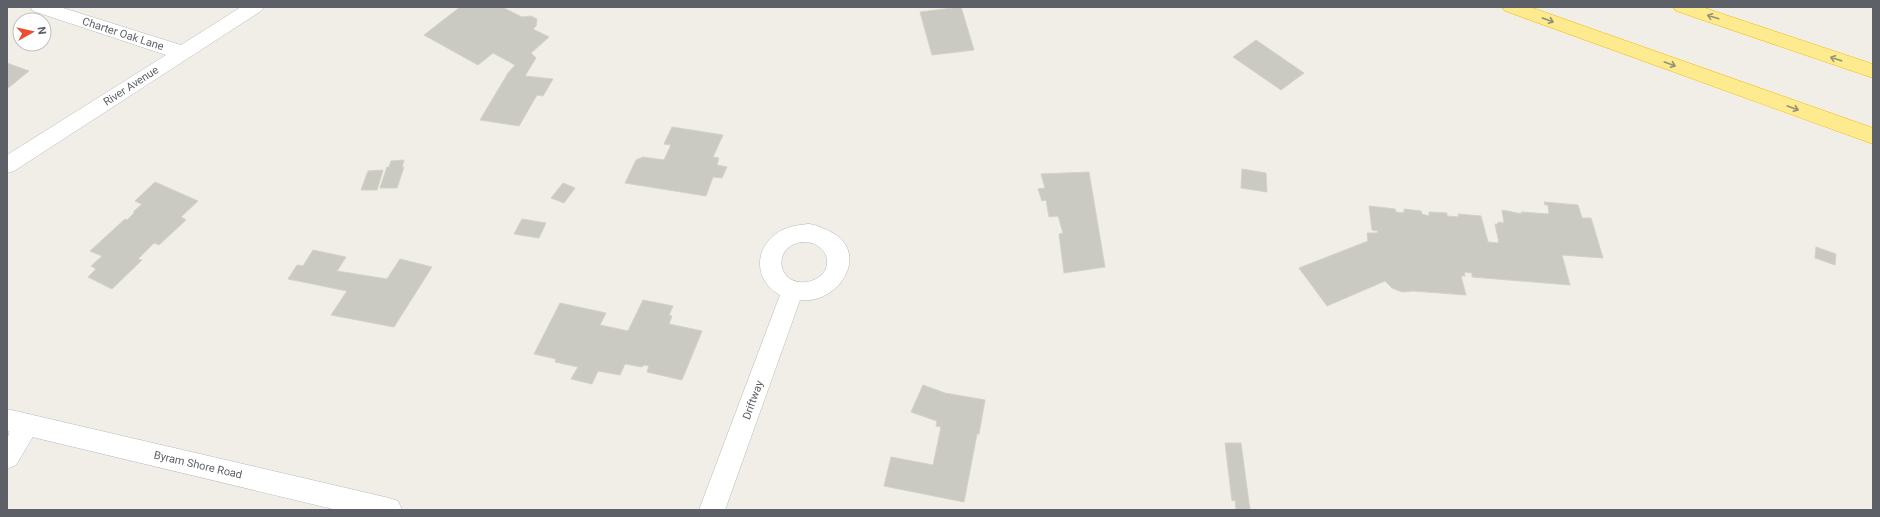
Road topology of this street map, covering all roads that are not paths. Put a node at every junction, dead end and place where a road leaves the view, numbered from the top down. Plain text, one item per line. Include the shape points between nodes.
1 (39, 7) edge
2 (255, 7) edge
3 (1511, 7) edge
4 (1682, 7) edge
5 (183, 53) junction
6 (1873, 71) edge
7 (1873, 136) edge
8 (7, 165) edge
9 (793, 290) dead end
10 (18, 422) edge
11 (7, 457) edge
12 (389, 510) edge
13 (712, 510) edge

1 - 5 street, Charter Oak Lane
2 - 5 street, River Avenue
3 -> 7 highway
6 -> 4 highway
5 - 8 street, River Avenue
9 - 13 street, Driftway
10 - 11 street
10 - 12 street, Byram Shore Road

